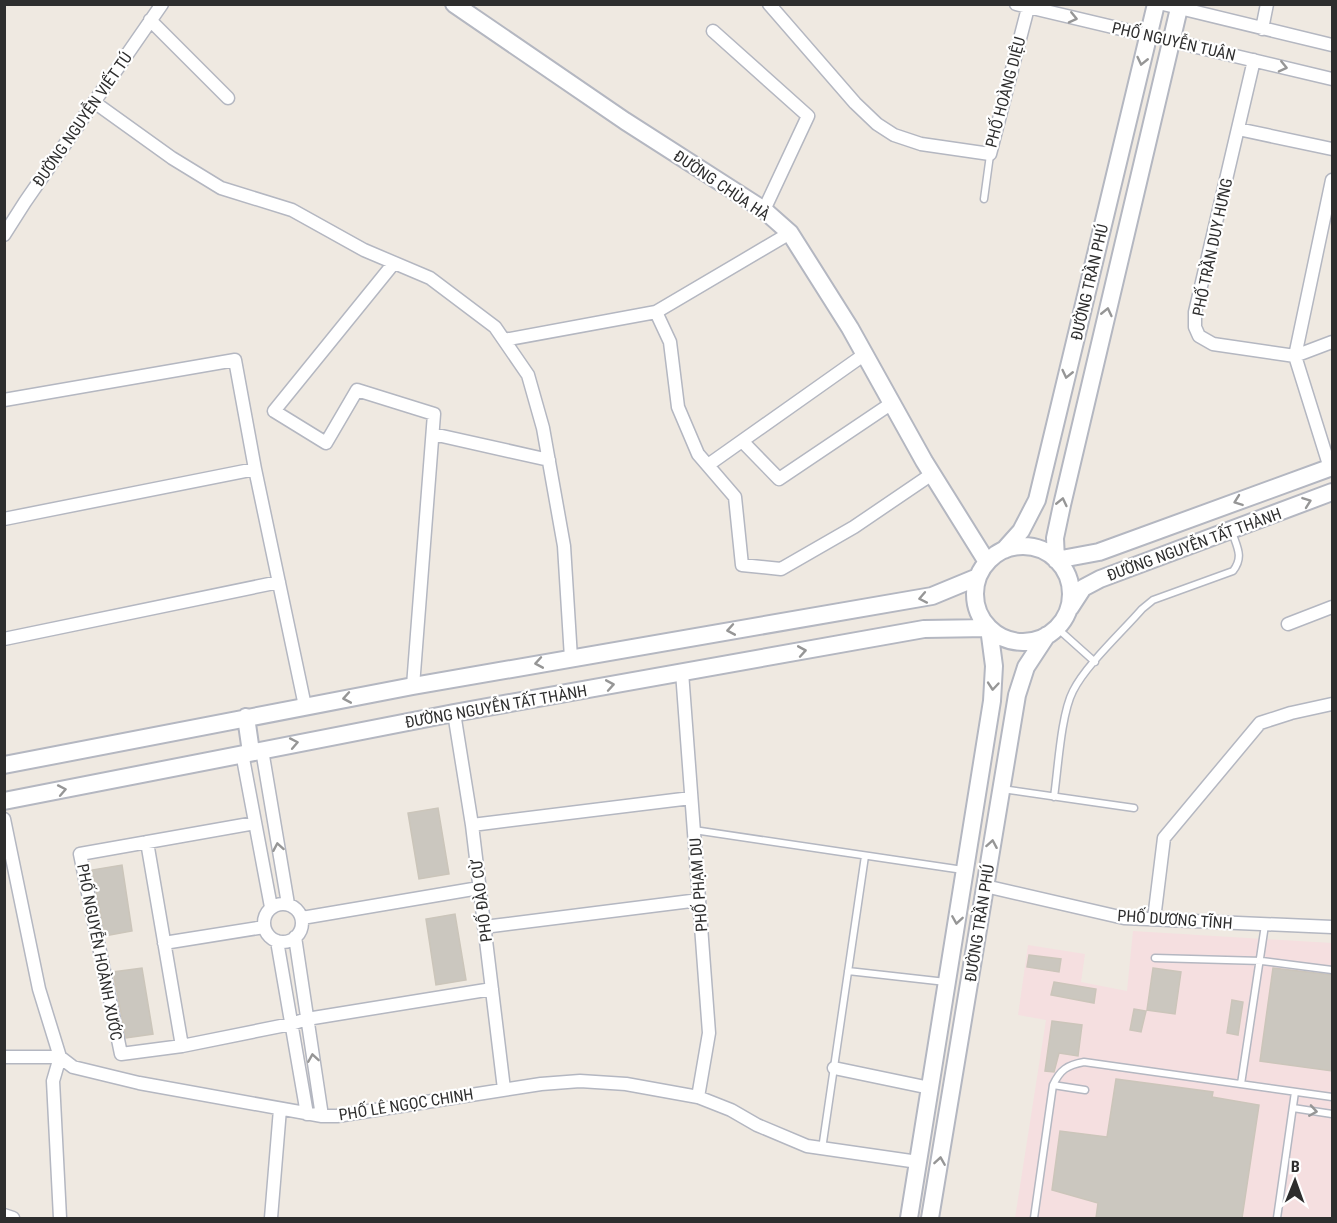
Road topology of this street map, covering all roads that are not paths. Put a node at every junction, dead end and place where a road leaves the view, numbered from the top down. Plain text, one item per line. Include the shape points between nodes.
1 (162, 4) edge
2 (454, 4) edge
3 (769, 4) edge
4 (1156, 4) edge
5 (1267, 4) edge
6 (1024, 5) edge
7 (1174, 6) edge
8 (150, 20) junction
9 (1262, 28) junction
10 (712, 31) dead end
11 (1148, 35) junction
12 (1172, 41) junction
13 (1332, 45) edge
14 (1254, 60) junction
15 (1332, 79) edge
16 (228, 98) dead end
17 (94, 102) junction
18 (1238, 129) junction
19 (1332, 149) edge
20 (990, 154) junction
21 (1332, 180) edge
22 (984, 199) dead end
23 (764, 210) junction
24 (790, 233) junction
25 (4, 235) edge
26 (394, 263) junction
27 (656, 312) junction
28 (504, 340) junction
29 (1332, 342) edge
30 (865, 354) junction
31 (1295, 356) junction
32 (4, 400) edge
33 (892, 403) junction
34 (432, 434) junction
35 (742, 441) junction
36 (549, 460) junction
37 (708, 465) junction
38 (255, 469) junction
39 (1332, 470) edge
40 (932, 474) junction
41 (1332, 492) edge
42 (4, 519) edge
43 (1232, 530) junction
44 (1004, 550) junction
45 (1056, 560) junction
46 (987, 562) junction
47 (978, 577) junction
48 (279, 582) junction
49 (1332, 607) edge
50 (1068, 611) junction
51 (1288, 624) dead end
52 (989, 628) junction
53 (1052, 632) junction
54 (4, 639) edge
55 (571, 657) junction
56 (1095, 662) junction
57 (682, 672) junction
58 (413, 686) junction
59 (1332, 704) edge
60 (305, 706) junction
61 (454, 713) junction
62 (246, 717) junction
63 (251, 752) junction
64 (4, 765) edge
65 (1001, 789) junction
66 (1054, 796) junction
67 (691, 798) junction
68 (4, 801) edge
69 (1134, 808) dead end
70 (4, 819) edge
71 (255, 823) junction
72 (472, 825) junction
73 (694, 830) junction
74 (147, 842) junction
75 (865, 856) junction
76 (965, 870) junction
77 (985, 886) junction
78 (479, 888) junction
79 (699, 900) junction
80 (288, 904) junction
81 (272, 907) junction
82 (302, 918) junction
83 (1154, 919) junction
84 (1265, 924) junction
85 (264, 927) junction
86 (484, 927) junction
87 (1332, 927) edge
88 (295, 937) junction
89 (277, 941) junction
90 (164, 943) junction
91 (1155, 958) dead end
92 (1259, 961) junction
93 (1332, 970) edge
94 (848, 971) junction
95 (947, 982) junction
96 (492, 989) junction
97 (307, 1019) junction
98 (291, 1024) junction
99 (182, 1046) junction
100 (4, 1057) edge
101 (60, 1057) junction
102 (834, 1068) junction
103 (1241, 1084) junction
104 (1053, 1085) junction
105 (930, 1088) junction
106 (504, 1089) junction
107 (1085, 1090) dead end
108 (1295, 1092) junction
109 (698, 1097) junction
110 (1332, 1097) edge
111 (1293, 1108) junction
112 (280, 1109) junction
113 (307, 1114) junction
114 (1332, 1114) edge
115 (322, 1116) junction
116 (822, 1149) junction
117 (918, 1162) junction
118 (4, 1215) edge
119 (13, 1218) edge
120 (60, 1218) edge
121 (270, 1218) edge
122 (909, 1218) edge
123 (930, 1218) edge
124 (1034, 1218) edge
125 (1277, 1218) edge

1 - 8 street, ĐƯỜNG NGUYỄN VIẾT TÚ
2 - 23 main road, ĐƯỜNG CHÙA HÀ
3 - 20 street, PHỐ HOÀNG DIỆU via 877,124 921,144
4 - 11 main road, ĐƯỜNG TRẦN PHÚ
5 - 9 street
6 -> 11 street, PHỐ NGUYỄN TUÂN
6 - 20 street, PHỐ HOÀNG DIỆU
7 - 9 street, PHỐ NGUYỄN TUÂN
7 - 12 main road, ĐƯỜNG TRẦN PHÚ
8 - 16 street
8 - 17 street, ĐƯỜNG NGUYỄN VIẾT TÚ
9 - 13 street, PHỐ NGUYỄN TUÂN
10 - 23 street via 808,116
11 - 12 street, PHỐ NGUYỄN TUÂN
11 -> 44 main road, ĐƯỜNG TRẦN PHÚ via 1037,500 1021,531
12 - 14 street, PHỐ NGUYỄN TUÂN
45 -> 12 main road, ĐƯỜNG TRẦN PHÚ via 1055,538 1062,505
14 -> 15 street, PHỐ NGUYỄN TUÂN
14 - 18 street, PHỐ TRẦN DUY HƯNG
17 - 25 street, ĐƯỜNG NGUYỄN VIẾT TÚ
17 - 26 street via 221,188 292,210
18 - 19 street
18 - 31 street, PHỐ TRẦN DUY HƯNG via 1195,312 1195,327 1199,336 1213,344
20 - 22 lane
21 - 31 street
23 - 24 main road, ĐƯỜNG CHÙA HÀ
24 - 27 street
24 - 30 main road, ĐƯỜNG CHÙA HÀ
26 - 28 street via 430,278 495,327
26 - 34 street via 274,411 326,443 357,390 434,414
27 - 28 street
27 - 37 street via 670,342 678,407 698,454
28 - 36 street via 528,375
29 - 31 street
30 - 33 main road, ĐƯỜNG CHÙA HÀ
30 - 35 street
31 - 39 street
32 - 38 street via 235,360
33 - 35 street via 779,480
33 - 40 main road, ĐƯỜNG CHÙA HÀ
34 - 36 street
34 - 58 street
35 - 37 street
36 - 55 street via 564,546
37 - 40 street via 735,497 742,565 781,569 855,527
38 - 42 street
38 - 48 street
39 -> 45 main road, ĐƯỜNG NGUYỄN TẤT THÀNH via 1099,552
40 - 46 main road, ĐƯỜNG CHÙA HÀ
43 -> 41 main road, ĐƯỜNG NGUYỄN TẤT THÀNH
43 - 50 main road, ĐƯỜNG NGUYỄN TẤT THÀNH via 1091,583 1076,596
43 - 56 lane via 1239,553 1239,563 1233,571 1153,600
44 - 45 main road via 1032,547
44 - 46 main road
45 - 50 main road via 1070,584
46 - 47 main road
47 - 52 main road via 976,604
47 -> 55 main road, ĐƯỜNG NGUYỄN TẤT THÀNH via 920,598
48 - 54 street
48 - 60 street
49 - 51 street
50 - 53 main road
52 - 53 main road via 1017,641 1032,641
57 -> 52 main road, ĐƯỜNG NGUYỄN TẤT THÀNH via 924,629
52 -> 76 main road, ĐƯỜNG TRẦN PHÚ via 994,666 992,701
53 - 56 lane
53 - 65 main road, ĐƯỜNG TRẦN PHÚ via 1029,661 1019,685
55 -> 58 main road, ĐƯỜNG NGUYỄN TẤT THÀNH
56 - 66 lane via 1080,679 1067,708
61 -> 57 main road, ĐƯỜNG NGUYỄN TẤT THÀNH
57 - 67 street, PHỐ PHẠM DU
58 -> 60 main road, ĐƯỜNG NGUYỄN TẤT THÀNH
59 - 83 street via 1260,723 1171,829 1164,838
60 - 62 main road, ĐƯỜNG NGUYỄN TẤT THÀNH
63 -> 61 main road, ĐƯỜNG NGUYỄN TẤT THÀNH
61 - 72 street, PHỐ ĐÀO CỪ
62 - 63 main road
62 - 64 main road, ĐƯỜNG NGUYỄN TẤT THÀNH
68 -> 63 main road, ĐƯỜNG NGUYỄN TẤT THÀNH
63 - 71 street
80 -> 63 street
65 - 66 lane
77 -> 65 main road, ĐƯỜNG TRẦN PHÚ
66 - 69 lane
67 - 72 street
67 - 73 street, PHỐ PHẠM DU
70 - 101 street via 39,989
71 - 74 street, PHỐ NGUYỄN HOÀNH XƯỚC
71 - 81 street
72 - 78 street, PHỐ ĐÀO CỪ
73 - 75 lane
73 - 79 street, PHỐ PHẠM DU
74 - 90 street
74 - 99 street, PHỐ NGUYỄN HOÀNH XƯỚC via 80,854 121,1054
75 - 76 lane
75 - 94 lane
76 -> 95 main road, ĐƯỜNG TRẦN PHÚ
77 - 83 street, PHỐ DƯƠNG TĨNH via 1124,918
123 -> 77 main road, ĐƯỜNG TRẦN PHÚ
78 - 82 street
78 - 86 street, PHỐ ĐÀO CỪ
79 - 86 street
79 - 109 street, PHỐ PHẠM DU via 709,1033
80 - 81 street
80 - 82 street
81 - 85 street via 265,915
82 - 88 street via 302,927
83 - 84 street, PHỐ DƯƠNG TĨNH
84 - 87 street, PHỐ DƯƠNG TĨNH
84 - 92 lane
85 - 89 street
85 - 90 street
86 - 96 street, PHỐ ĐÀO CỪ
88 - 89 street
88 - 97 street
89 - 98 street
90 - 99 street
91 - 92 lane
92 - 93 lane
92 - 103 lane
94 - 95 lane
94 - 102 lane
95 - 105 main road, ĐƯỜNG TRẦN PHÚ
96 - 97 street, PHỐ NGUYỄN HOÀNH XƯỚC
96 - 106 street, PHỐ ĐÀO CỪ
97 - 98 street, PHỐ NGUYỄN HOÀNH XƯỚC
115 -> 97 street
98 - 99 street, PHỐ NGUYỄN HOÀNH XƯỚC
98 - 113 street
100 - 101 street
101 - 112 street, PHỐ LÊ NGỌC CHINH via 73,1067 139,1083
101 - 120 street via 53,1081
102 - 105 street
102 - 116 lane
103 - 104 lane via 1084,1062 1070,1064 1059,1072
103 - 108 lane
104 - 107 lane
104 - 124 lane
105 - 117 main road, ĐƯỜNG TRẦN PHÚ
106 - 109 street, PHỐ LÊ NGỌC CHINH via 580,1081 626,1084
106 - 115 street, PHỐ LÊ NGỌC CHINH
108 - 110 lane
108 - 111 lane
109 - 116 street, PHỐ LÊ NGỌC CHINH via 781,1136
111 -> 114 lane
111 - 125 lane
112 - 113 street, PHỐ LÊ NGỌC CHINH
112 - 121 street
113 - 115 street, PHỐ LÊ NGỌC CHINH
116 - 117 street, PHỐ LÊ NGỌC CHINH
117 - 122 main road, ĐƯỜNG TRẦN PHÚ
118 - 119 street

